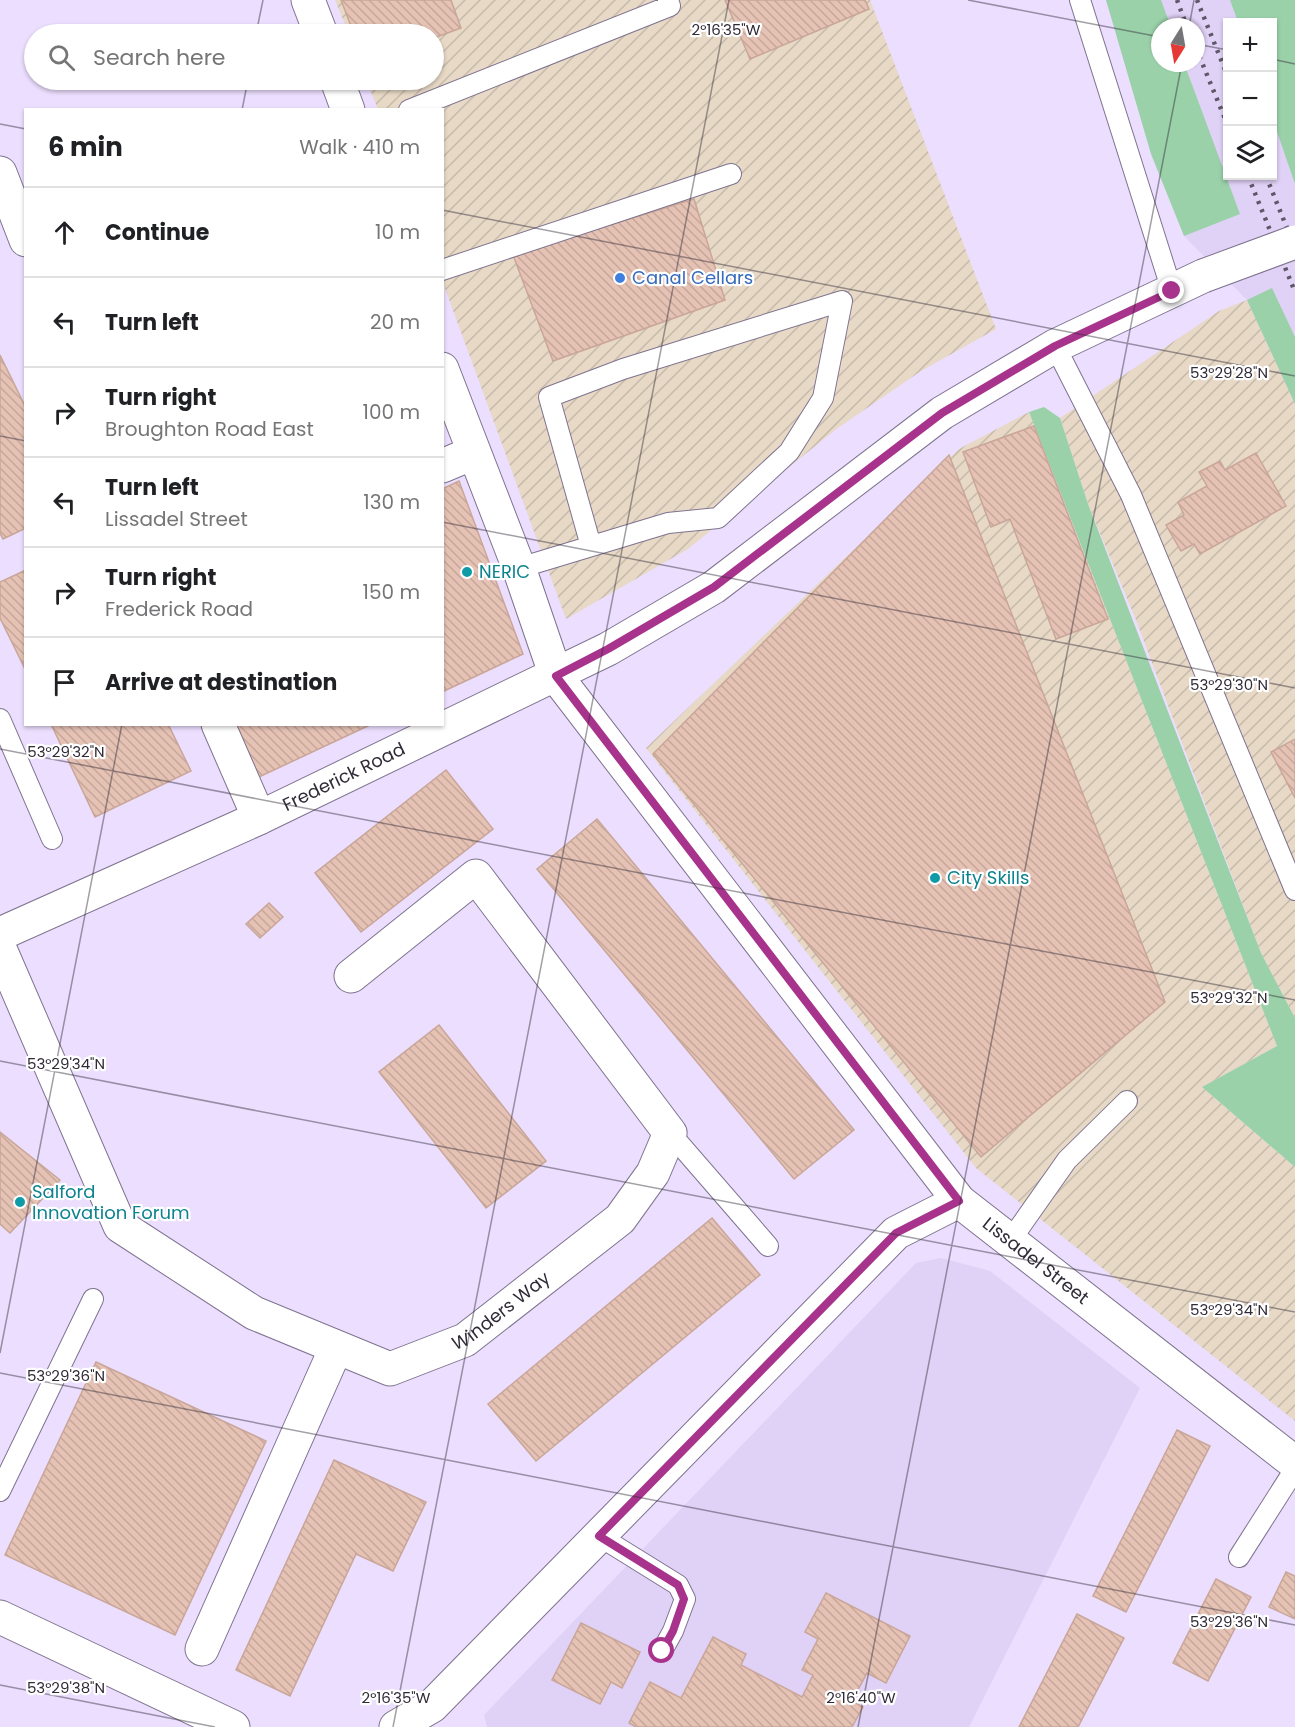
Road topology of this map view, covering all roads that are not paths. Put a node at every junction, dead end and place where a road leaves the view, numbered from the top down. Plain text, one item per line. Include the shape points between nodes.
1 (308, 0) edge
2 (668, 0) edge
3 (1080, 0) edge
4 (317, 24) edge
5 (341, 90) edge
6 (347, 108) edge
7 (415, 108) edge
8 (0, 173) edge
9 (730, 174) dead end
10 (24, 235) edge
11 (1295, 242) edge
12 (444, 269) edge
13 (1172, 291) junction
14 (1055, 346) junction
15 (444, 374) edge
16 (473, 453) junction
17 (444, 465) edge
18 (591, 546) junction
19 (519, 568) junction
20 (556, 676) junction
21 (1, 722) edge
22 (219, 726) edge
23 (259, 818) junction
24 (52, 839) dead end
25 (1295, 890) edge
26 (0, 934) edge
27 (0, 949) edge
28 (351, 976) dead end
29 (1127, 1101) dead end
30 (670, 1133) junction
31 (959, 1201) junction
32 (1010, 1241) junction
33 (768, 1246) dead end
34 (93, 1299) dead end
35 (336, 1348) junction
36 (1295, 1463) edge
37 (1295, 1469) edge
38 (0, 1491) edge
39 (599, 1536) junction
40 (1239, 1557) dead end
41 (0, 1617) edge
42 (202, 1649) dead end
43 (662, 1651) dead end
44 (233, 1727) edge
45 (396, 1727) edge

1 - 4 street
2 - 7 lane via 670,6
3 - 13 lane
5 - 6 street
8 - 10 street
9 - 12 lane
11 - 13 street, Frederick Road, bridge
13 - 14 street, Frederick Road
14 - 20 street, Frederick Road via 942,413 714,587
14 - 25 lane via 1131,495
15 - 16 street, Lissadel Street
16 - 17 street
16 - 19 street, Lissadel Street
18 - 18 lane via 668,523 718,518 746,494 789,452 823,398 842,301 623,369 549,397
18 - 19 lane
19 - 20 street, Lissadel Street
20 - 23 street, Frederick Road
20 - 31 street, Lissadel Street
21 - 24 lane
22 - 23 street
23 - 26 street, Frederick Road
27 - 35 street, Winders Way via 120,1226 254,1313
28 - 30 street via 476,876
29 - 32 lane via 1066,1160
30 - 33 lane
30 - 35 street, Winders Way via 653,1173 620,1219 465,1340 390,1369
31 - 32 street, Lissadel Street
31 - 39 street via 896,1233
32 - 36 street, Lissadel Street
34 - 38 lane
35 - 42 street
37 - 40 lane
39 - 43 lane via 678,1585 684,1599
39 - 45 street via 432,1706
41 - 44 street

